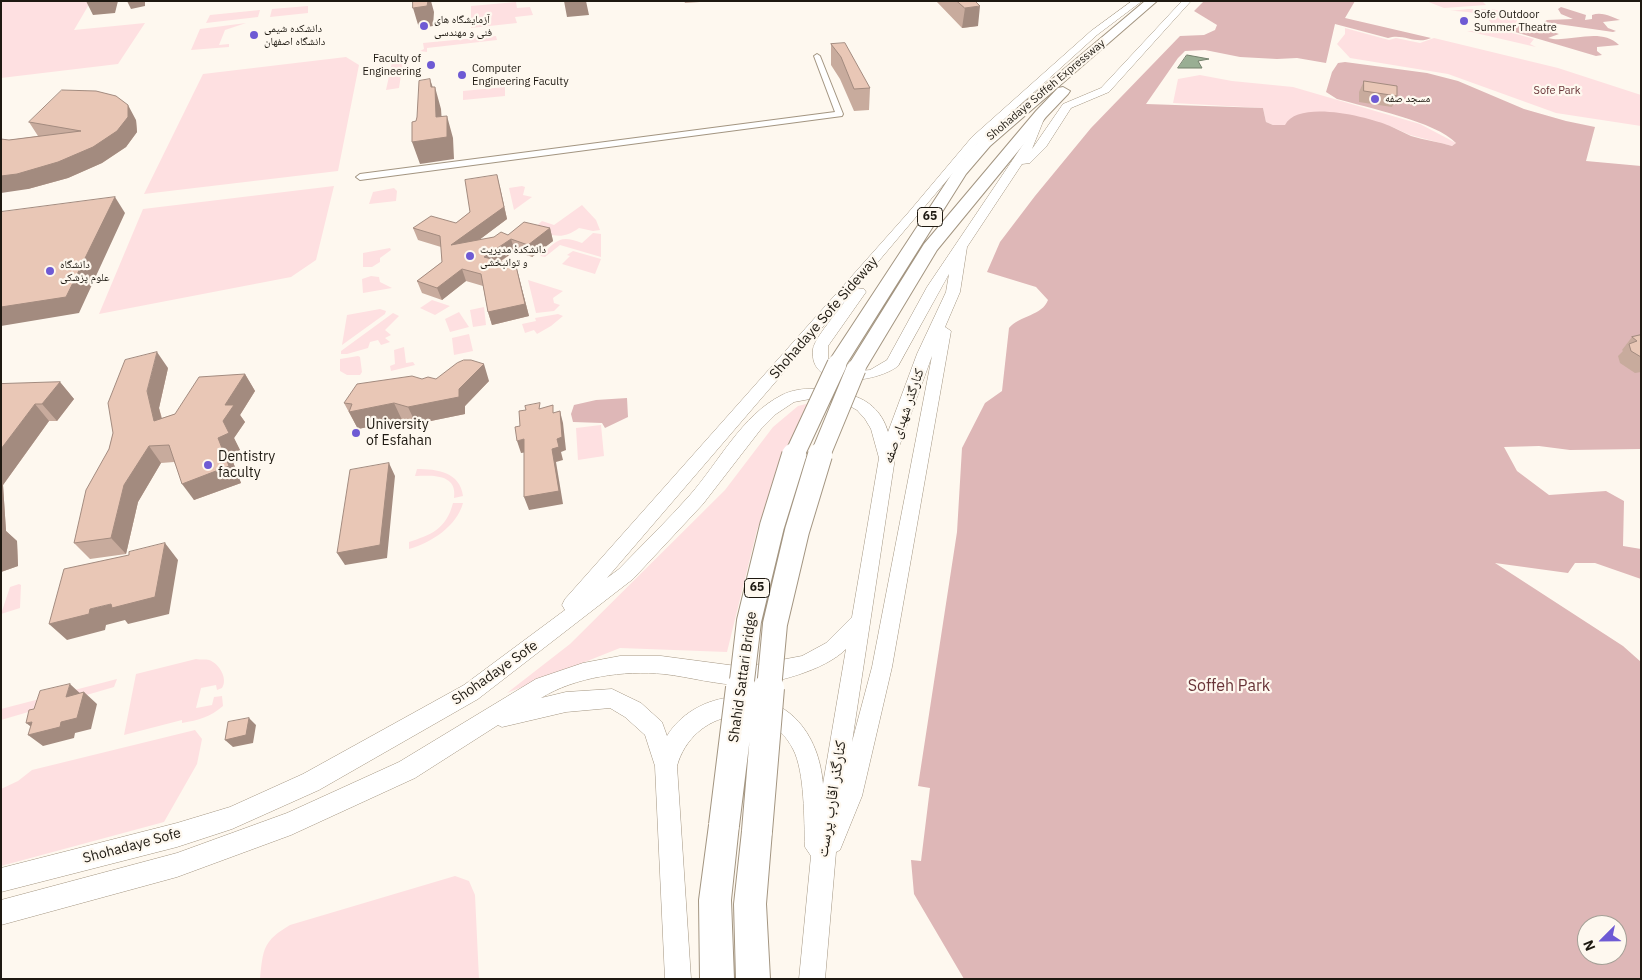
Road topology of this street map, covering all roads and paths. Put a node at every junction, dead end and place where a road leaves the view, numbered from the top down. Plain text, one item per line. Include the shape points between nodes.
1 (1138, 1) edge
2 (1152, 1) edge
3 (1165, 1) edge
4 (1186, 1) edge
5 (1123, 12) junction
6 (817, 56) dead end
7 (1073, 67) junction
8 (1041, 114) junction
9 (1012, 170) junction
10 (360, 177) dead end
11 (912, 216) junction
12 (961, 246) junction
13 (953, 292) junction
14 (846, 367) junction
15 (887, 458) junction
16 (861, 620) junction
17 (542, 639) junction
18 (490, 719) junction
19 (666, 766) junction
20 (820, 875) junction
21 (1, 880) edge
22 (1, 913) edge
23 (678, 979) edge
24 (717, 979) edge
25 (753, 979) edge
26 (812, 979) edge

1 - 5 main road, Shohadaye Sofe Sideway
2 - 7 highway, Shohadaye Soffeh Expressway / 65
3 - 8 highway, Shohadaye Soffeh Expressway / 65
4 - 9 main road via 1105,90 1067,106 1042,145
5 - 7 main road
5 - 11 main road, Shohadaye Sofe Sideway via 1094,33 976,139
6 - 10 street via 839,114
7 - 14 highway, Shohadaye Soffeh Expressway / 65 via 985,143 960,172
8 - 9 main road via 1030,142
8 - 14 highway, Shohadaye Soffeh Expressway / 65 via 930,248
9 - 12 main road
11 - 12 main road via 821,346 821,358 829,369 845,376 874,376 893,363 934,287
11 - 17 main road, Shohadaye Sofe Sideway
12 - 13 main road, کنارگذر شهدای صفه
13 - 15 main road, کنارگذر شهدای صفه via 925,354
13 - 20 main road via 882,666 850,796
14 - 24 highway, Shahid Sattari Bridge / 65, bridge via 796,450 749,621 715,900
14 - 25 highway, Shahid Sattari Bridge / 65, bridge via 797,531 775,624 750,904
15 - 16 main road, کنارگذر شهدای صفه
15 - 17 main road, Shohadaye Sofe via 879,429 863,406 829,395 789,398 755,425 697,499 626,574
16 - 18 main road, Shohadaye Sofe via 832,649 806,664 744,676 661,665 620,664 543,686
16 - 20 main road, کنارگذر اقارب پرست
17 - 21 main road, Shohadaye Sofe via 471,692 274,800 232,818 177,835
18 - 19 main road via 566,702 612,698 633,710 654,729
18 - 22 main road, Shohadaye Sofe via 407,770 291,822 177,865
19 - 20 main road via 679,735 705,714 737,705 754,707 783,720 794,731 810,761
19 - 23 main road
20 - 26 main road, کنارگذر اقارب پرست

